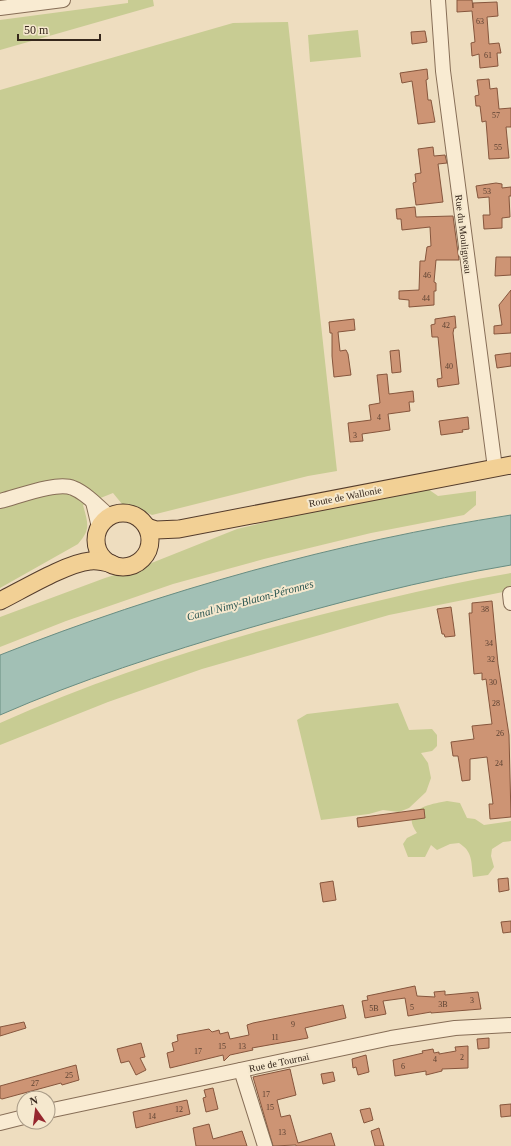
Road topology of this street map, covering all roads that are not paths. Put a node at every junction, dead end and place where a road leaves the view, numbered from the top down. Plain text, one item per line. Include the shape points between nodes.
1 (63, 0) edge
2 (438, 0) edge
3 (0, 8) edge
4 (503, 466) edge
5 (0, 501) edge
6 (102, 526) junction
7 (147, 527) junction
8 (179, 529) junction
9 (147, 552) junction
10 (112, 564) junction
11 (66, 568) junction
12 (0, 601) edge
13 (511, 1025) edge
14 (242, 1070) junction
15 (56, 1109) edge
16 (16, 1119) edge
17 (0, 1123) edge
18 (265, 1146) edge

1 - 3 street
2 - 4 street, Rue du Mouligneau via 443,71
4 - 8 main road, Route de Wallonie
5 - 6 street via 60,487 72,487 93,502
6 - 7 main road via 118,514 134,515
6 - 10 main road via 97,548 105,560
6 - 11 main road via 88,550
7 - 8 main road via 156,530
7 - 9 main road
8 - 9 main road via 160,538
9 - 10 main road via 135,564
10 - 11 main road via 92,560
11 - 12 main road
13 - 14 street, Rue de Tournai via 485,1025 423,1032
14 - 15 street, Rue de Tournai
14 - 18 street
16 - 17 street

